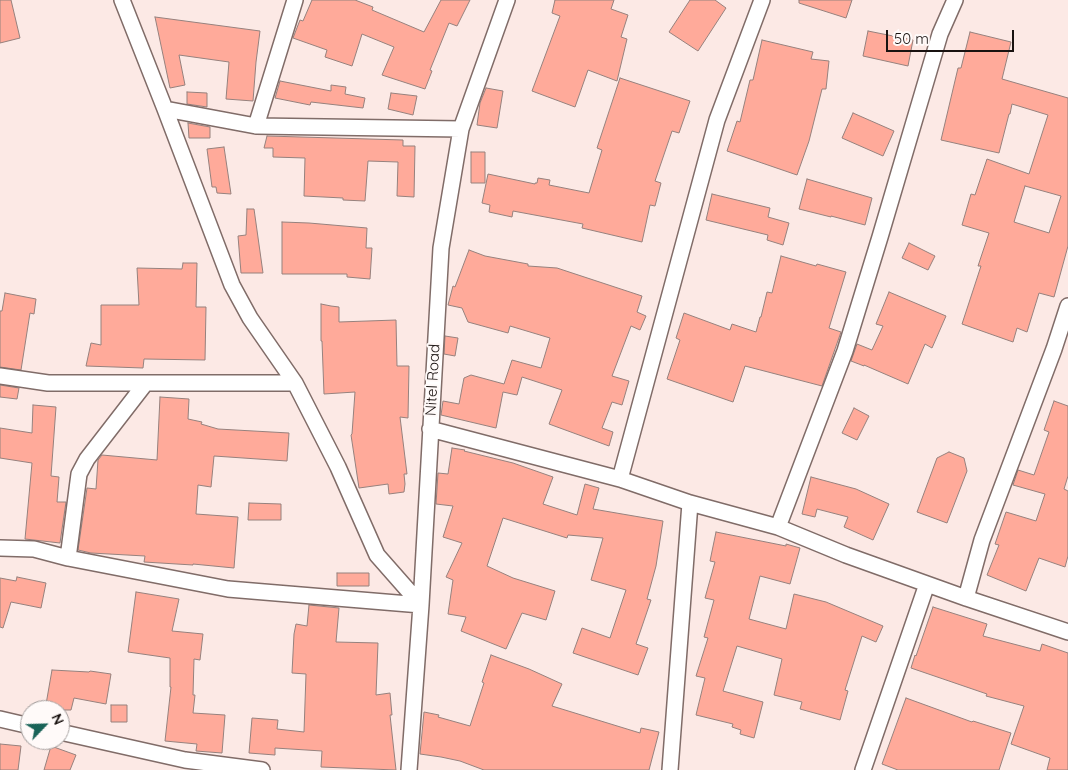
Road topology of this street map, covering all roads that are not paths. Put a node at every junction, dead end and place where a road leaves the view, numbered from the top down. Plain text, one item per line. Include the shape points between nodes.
1 (122, 0) edge
2 (295, 0) edge
3 (507, 0) edge
4 (762, 0) edge
5 (955, 0) edge
6 (165, 110) junction
7 (256, 126) junction
8 (461, 129) junction
9 (1068, 306) edge
10 (0, 376) edge
11 (145, 384) junction
12 (294, 384) junction
13 (430, 429) junction
14 (620, 479) junction
15 (690, 503) junction
16 (778, 526) junction
17 (0, 548) edge
18 (68, 558) junction
19 (927, 584) junction
20 (966, 598) junction
21 (421, 606) junction
22 (1068, 632) edge
23 (0, 719) edge
24 (20, 724) edge
25 (70, 734) edge
26 (262, 770) edge
27 (409, 770) edge
28 (670, 770) edge
29 (863, 770) edge

1 - 6 street
2 - 7 street
3 - 8 street, Nitel Road
4 - 14 street via 717,120
5 - 16 street via 940,34 844,351
6 - 7 street
6 - 12 street via 232,285
7 - 8 street
8 - 13 street, Nitel Road via 441,248
9 - 20 street via 982,540
10 - 11 street via 48,383
11 - 12 street
11 - 18 street via 79,474
12 - 21 street via 338,468 377,555
13 - 14 street
13 - 21 street, Nitel Road
14 - 15 street
15 - 16 street
15 - 28 street
16 - 19 street
17 - 18 street via 34,549
18 - 21 street via 228,589
19 - 20 street
19 - 29 street
20 - 22 street
21 - 27 street, Nitel Road
23 - 24 street
25 - 26 street via 185,760

